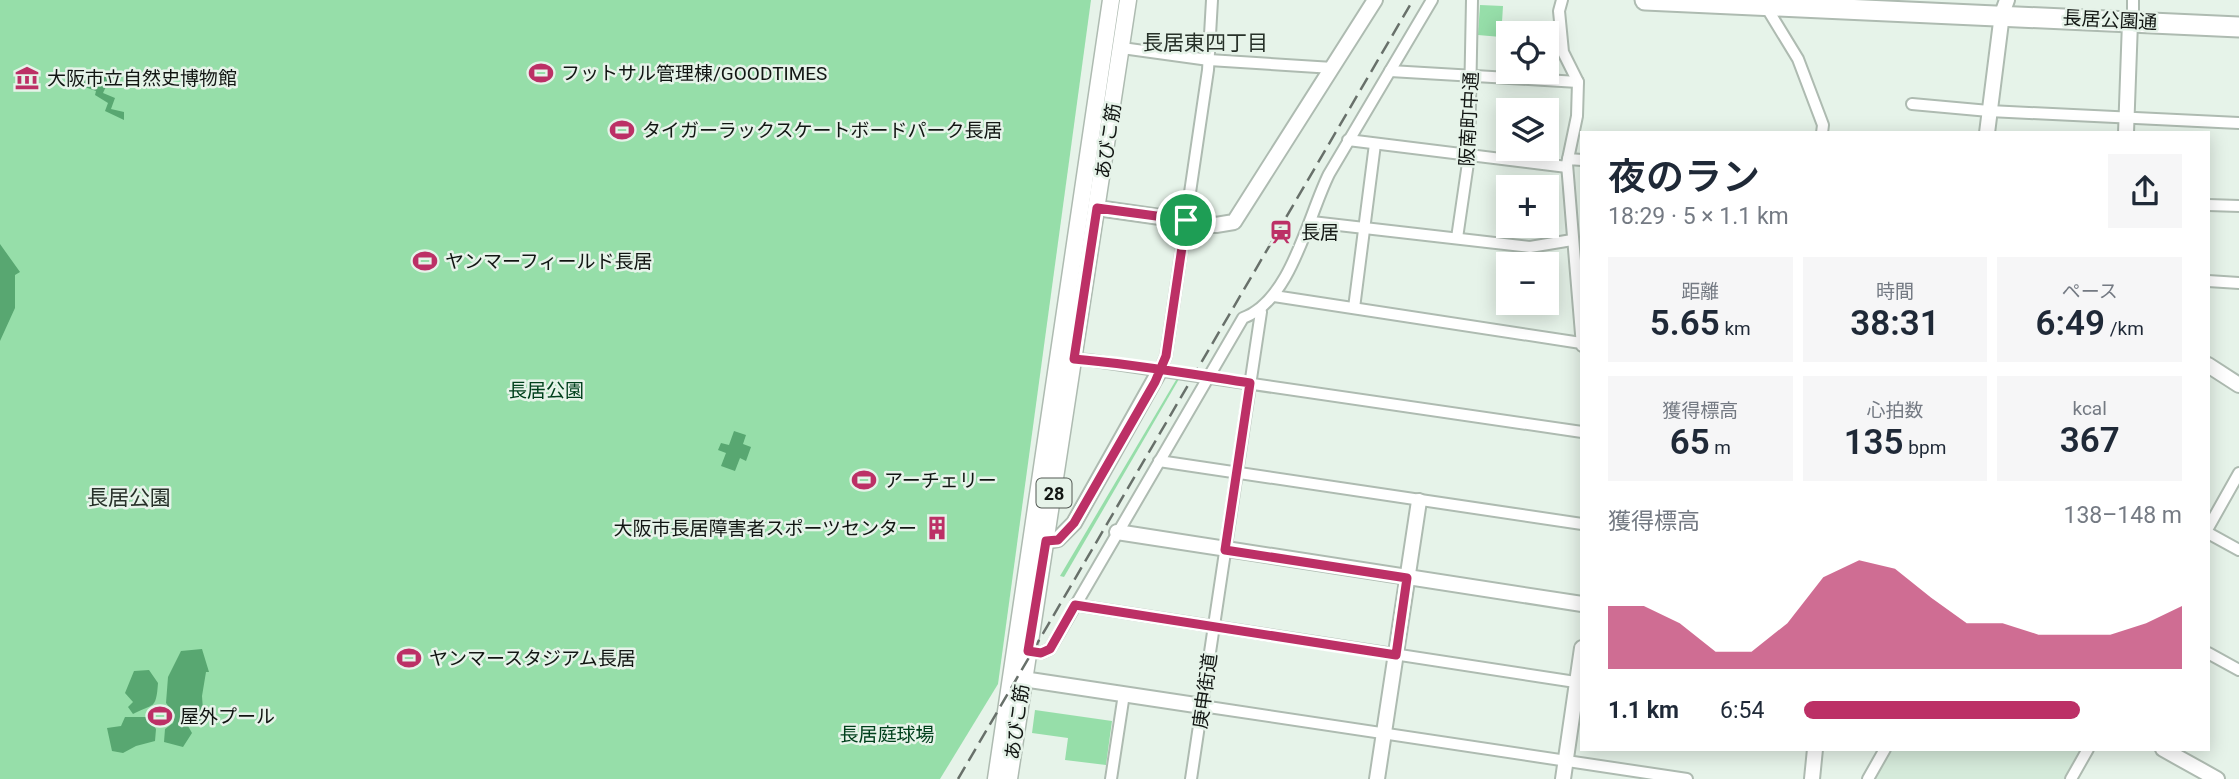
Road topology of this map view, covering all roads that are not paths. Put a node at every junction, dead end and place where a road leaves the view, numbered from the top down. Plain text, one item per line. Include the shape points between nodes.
1 (1111, 0) edge
2 (1128, 0) edge
3 (1212, 0) edge
4 (1375, 0) edge
5 (1432, 0) edge
6 (1472, 0) edge
7 (1562, 0) edge
8 (1648, 0) edge
9 (1939, 0) edge
10 (1765, 5) junction
11 (2005, 6) edge
12 (2132, 11) edge
13 (2239, 14) edge
14 (2239, 27) edge
15 (1122, 48) junction
16 (1209, 60) junction
17 (1333, 68) junction
18 (1390, 71) junction
19 (1471, 76) junction
20 (1578, 82) junction
21 (1912, 104) dead end
22 (1989, 111) junction
23 (2127, 118) junction
24 (2239, 123) edge
25 (1822, 131) edge
26 (1987, 131) edge
27 (2126, 131) edge
28 (1348, 140) junction
29 (1375, 144) junction
30 (1469, 156) junction
31 (1580, 160) edge
32 (1568, 163) junction
33 (2210, 205) edge
34 (2239, 206) edge
35 (1097, 208) junction
36 (1186, 220) junction
37 (1312, 222) junction
38 (1365, 229) junction
39 (1457, 238) junction
40 (1572, 240) junction
41 (2210, 281) edge
42 (2239, 284) edge
43 (1274, 296) junction
44 (1354, 308) junction
45 (1261, 312) junction
46 (1580, 323) edge
47 (1580, 344) edge
48 (1074, 359) junction
49 (2210, 366) edge
50 (1160, 370) junction
51 (1057, 373) junction
52 (1210, 377) junction
53 (1250, 383) junction
54 (2239, 386) edge
55 (1580, 432) edge
56 (1159, 461) junction
57 (2239, 473) edge
58 (1236, 474) junction
59 (1419, 500) junction
60 (1580, 524) edge
61 (2210, 527) edge
62 (1117, 532) junction
63 (2210, 532) edge
64 (1046, 541) junction
65 (1225, 550) junction
66 (2239, 550) edge
67 (1407, 578) junction
68 (1580, 604) edge
69 (1075, 605) junction
70 (1214, 628) junction
71 (1028, 651) junction
72 (2210, 654) edge
73 (1396, 655) junction
74 (2239, 670) edge
75 (1023, 679) junction
76 (1579, 683) edge
77 (1124, 694) junction
78 (1202, 706) junction
79 (1384, 733) junction
80 (1815, 751) edge
81 (1884, 751) edge
82 (2087, 751) edge
83 (2167, 751) edge
84 (1565, 761) junction
85 (1635, 775) edge
86 (996, 779) edge
87 (1009, 779) edge
88 (1111, 779) edge
89 (1191, 779) edge
90 (1377, 779) edge
91 (1563, 779) edge
92 (1687, 779) edge
93 (1812, 779) edge
94 (1868, 779) edge
95 (2071, 779) edge
96 (2217, 779) edge

1 - 51 main road, あびこ筋 / 28
2 - 15 main road, あびこ筋 / 28
3 - 16 street
4 - 17 street
5 - 18 street
6 - 19 street, 阪南町中通
7 - 20 street via 1563,52
8 - 10 highway, 長居公園通
9 - 11 highway, 長居公園通
10 - 11 highway, 長居公園通
10 - 25 street via 1798,59
11 - 12 highway, 長居公園通
11 - 22 street
12 - 13 highway, 長居公園通
12 - 14 highway, 長居公園通
12 - 23 street
15 - 16 street
15 - 35 main road, あびこ筋 / 28
16 - 17 street
16 - 36 street
17 - 36 street via 1234,222 1224,226
18 - 19 street
18 - 28 street
19 - 20 street
19 - 30 street, 阪南町中通
20 - 32 street
21 - 22 street
22 - 23 street
22 - 26 street
23 - 24 street
23 - 27 street
28 - 29 street
28 - 37 street via 1318,195
29 - 30 street
29 - 38 street
30 - 32 street
30 - 39 street, 阪南町中通
31 - 32 street
32 - 40 street
33 - 34 street
35 - 36 street
35 - 48 main road, あびこ筋 / 28
36 - 50 street via 1166,356
37 - 38 street
37 - 43 street
38 - 39 street
38 - 44 street
39 - 40 street via 1530,247
40 - 46 street
41 - 42 street
43 - 44 street
43 - 45 street
44 - 47 street
45 - 52 street via 1243,318
45 - 53 street, 庚申街道
48 - 50 street
48 - 51 street
48 - 64 main road, あびこ筋 / 28
49 - 54 street
50 - 52 street
50 - 64 street via 1074,523 1058,540
51 - 86 main road, あびこ筋 / 28
52 - 53 street
52 - 56 street
53 - 55 street
53 - 58 street, 庚申街道
56 - 58 street
56 - 62 street
57 - 61 street
58 - 59 street
58 - 65 street, 庚申街道
59 - 60 street
59 - 67 street
62 - 65 street
62 - 69 street
63 - 66 street
64 - 71 main road, あびこ筋 / 28
65 - 67 street
65 - 70 street, 庚申街道
67 - 68 street
67 - 73 street
69 - 70 street
69 - 71 street via 1050,649
70 - 73 street
70 - 78 street, 庚申街道
71 - 75 main road, あびこ筋 / 28
72 - 74 street
73 - 76 street
73 - 79 street
75 - 77 street
75 - 87 main road, あびこ筋 / 28
76 - 84 street
77 - 78 street
77 - 88 street
78 - 79 street
78 - 89 street, 庚申街道
79 - 84 street
79 - 90 street
80 - 93 street
81 - 94 street
82 - 95 street
83 - 96 street
84 - 85 street
84 - 91 street
85 - 92 street

